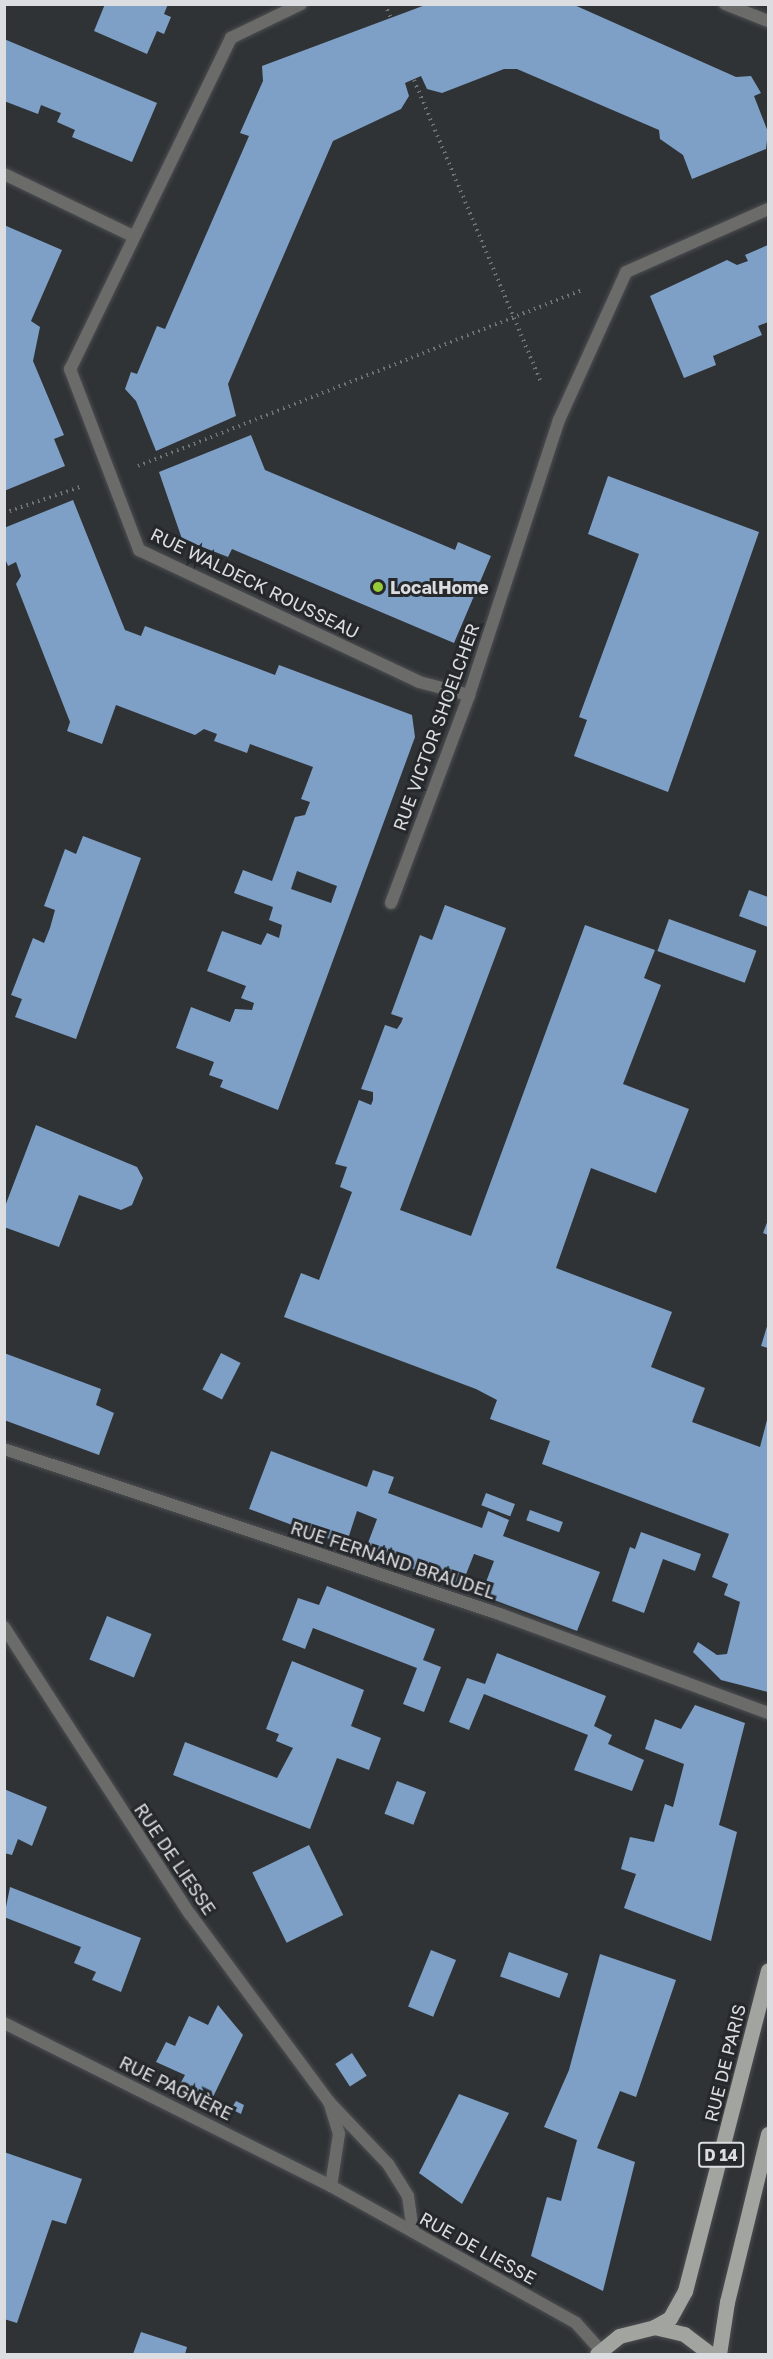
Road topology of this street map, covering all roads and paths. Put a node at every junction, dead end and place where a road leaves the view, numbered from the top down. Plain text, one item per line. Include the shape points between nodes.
1 (301, 4) edge
2 (385, 4) edge
3 (725, 4) edge
4 (391, 19) dead end
5 (768, 21) edge
6 (414, 80) dead end
7 (4, 174) edge
8 (768, 209) edge
9 (131, 235) junction
10 (626, 272) junction
11 (513, 319) junction
12 (559, 420) junction
13 (111, 477) junction
14 (4, 513) edge
15 (469, 695) junction
16 (391, 903) dead end
17 (4, 1449) edge
18 (4, 1627) edge
19 (768, 1713) edge
20 (768, 1971) edge
21 (4, 2023) edge
22 (329, 2102) junction
23 (768, 2134) edge
24 (331, 2186) junction
25 (413, 2232) junction
26 (654, 2327) junction
27 (599, 2352) edge
28 (711, 2355) edge
29 (719, 2355) edge

1 - 9 street, RUE WALDECK ROUSSEAU via 231,38
2 - 4 path
3 - 5 street
6 - 11 path
7 - 9 street
8 - 10 street
9 - 13 street, RUE WALDECK ROUSSEAU via 70,369
10 - 11 path
10 - 12 street, RUE VICTOR SHOELCHER
11 - 12 path
11 - 13 path
12 - 15 street, RUE VICTOR SHOELCHER
13 - 14 path
13 - 15 street, RUE WALDECK ROUSSEAU via 139,550 419,682
15 - 16 street, RUE VICTOR SHOELCHER
17 - 19 street, RUE FERNAND BRAUDEL via 502,1615
18 - 22 street, RUE DE LIESSE via 190,1914
20 - 26 main road, RUE DE PARIS / D 14 via 685,2291 670,2318
21 - 24 street, RUE PAGNÈRE
22 - 24 street via 339,2134
22 - 25 street via 388,2164 408,2196
23 - 29 main road, D 14
24 - 25 street, RUE DE LIESSE
25 - 27 street, RUE DE LIESSE via 576,2323
26 - 27 main road via 631,2331
26 - 28 main road via 684,2334

